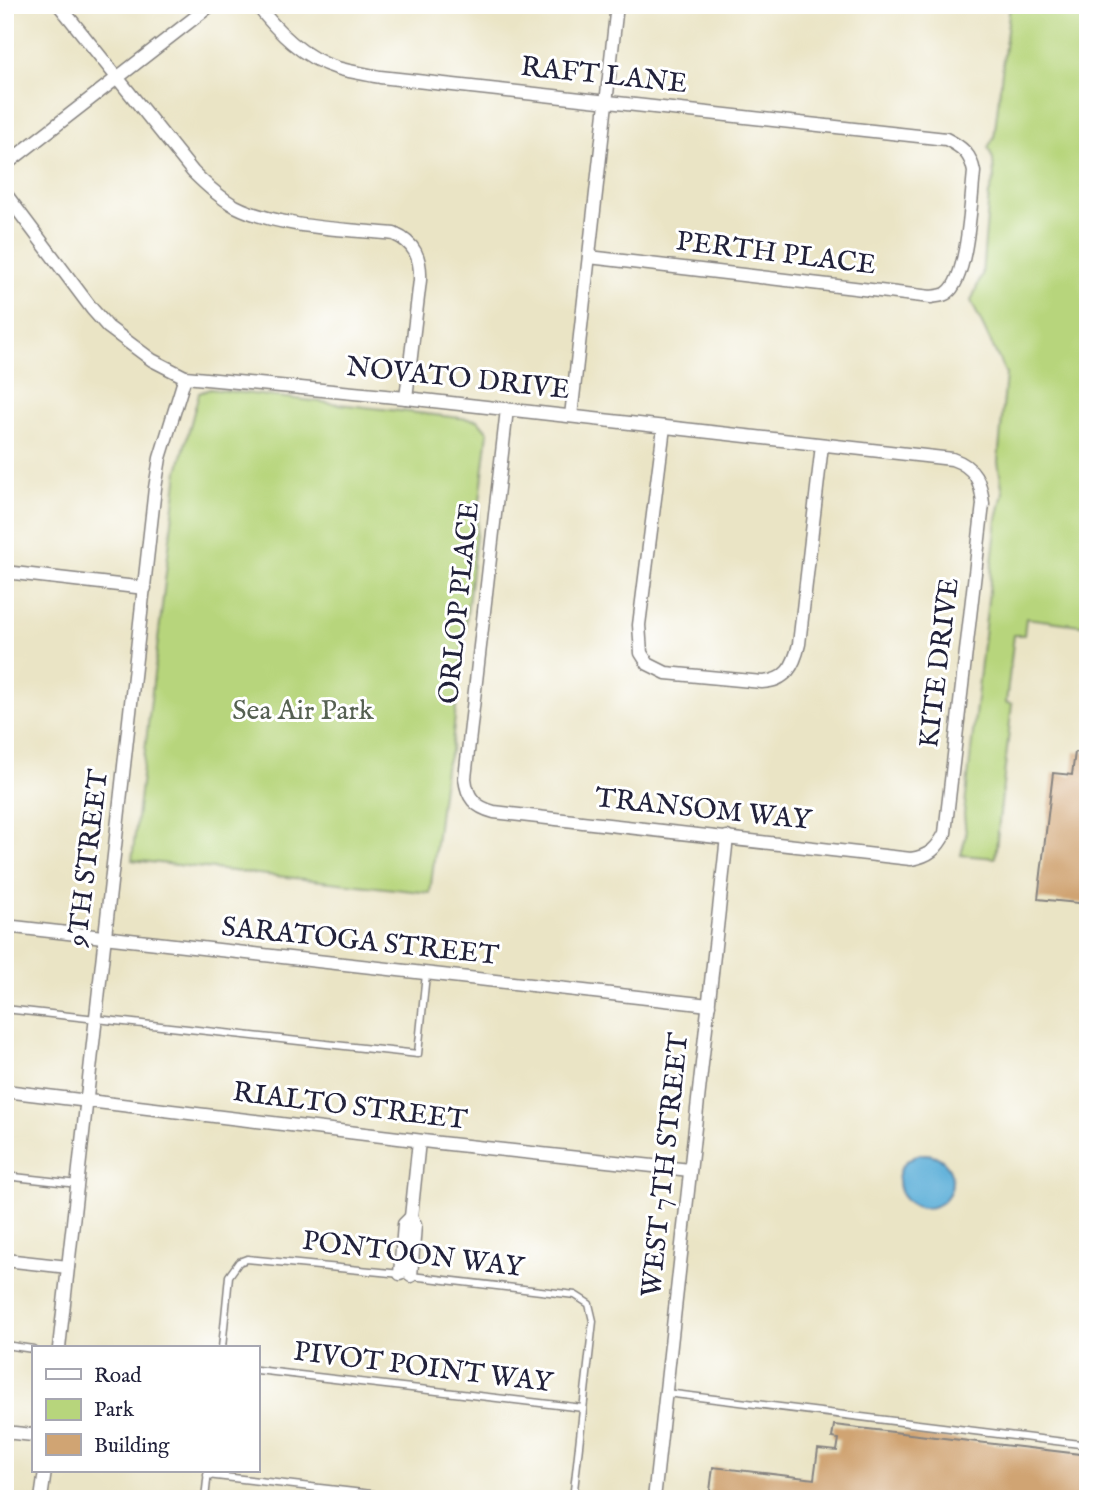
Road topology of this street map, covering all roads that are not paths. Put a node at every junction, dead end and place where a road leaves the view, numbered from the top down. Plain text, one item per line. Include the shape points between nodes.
1 (60, 5) edge
2 (211, 5) edge
3 (257, 5) edge
4 (618, 5) edge
5 (118, 76) junction
6 (606, 100) junction
7 (5, 165) edge
8 (5, 193) edge
9 (589, 257) junction
10 (954, 286) joint
11 (185, 377) junction
12 (407, 398) junction
13 (507, 409) junction
14 (571, 416) junction
15 (664, 427) junction
16 (822, 445) junction
17 (978, 477) joint
18 (5, 572) edge
19 (145, 588) junction
20 (471, 800) joint
21 (727, 837) junction
22 (932, 852) joint
23 (5, 926) edge
24 (105, 937) junction
25 (426, 974) junction
26 (709, 1006) junction
27 (5, 1009) edge
28 (96, 1019) junction
29 (5, 1091) edge
30 (86, 1100) junction
31 (419, 1141) junction
32 (690, 1170) junction
33 (5, 1176) edge
34 (78, 1184) junction
35 (5, 1260) edge
36 (68, 1268) junction
37 (405, 1275) junction
38 (5, 1345) edge
39 (59, 1346) edge
40 (222, 1346) edge
41 (32, 1349) edge
42 (259, 1370) edge
43 (666, 1393) junction
44 (583, 1408) junction
45 (5, 1432) edge
46 (32, 1435) edge
47 (1088, 1445) edge
48 (45, 1472) edge
49 (208, 1473) edge
50 (41, 1499) edge
51 (205, 1499) edge
52 (415, 1499) edge
53 (573, 1499) edge
54 (654, 1499) edge

1 - 5 street
2 - 5 street
3 - 6 street, RAFT LANE via 296,47 335,68 380,77
4 - 6 street
5 - 7 street
5 - 12 street via 193,172 235,206 279,221 394,234 410,244 421,266
6 - 9 street
6 - 10 street, RAFT LANE via 946,139 966,152 974,172 962,267
8 - 11 street, NOVATO DRIVE via 108,327 152,360
9 - 10 street, PERTH PLACE via 932,297
9 - 14 street
11 - 12 street, NOVATO DRIVE
11 - 19 street, 9TH STREET via 160,458
12 - 13 street, NOVATO DRIVE
13 - 14 street, NOVATO DRIVE
13 - 20 street, ORLOP PLACE via 465,778
14 - 15 street, NOVATO DRIVE
15 - 16 street, NOVATO DRIVE
15 - 16 street via 639,635 648,664 666,673 762,682 788,673 799,645
16 - 17 street, NOVATO DRIVE via 952,459 965,463
17 - 22 street, KITE DRIVE via 983,504 944,833
18 - 19 street
19 - 24 street, 9TH STREET
20 - 21 street, TRANSOM WAY via 494,812
21 - 22 street, TRANSOM WAY via 911,859
21 - 26 street, WEST 7TH STREET
23 - 24 street, SARATOGA STREET
24 - 25 street, SARATOGA STREET
24 - 28 street, 9TH STREET
25 - 26 street, SARATOGA STREET
25 - 28 lane via 418,1054
26 - 32 street, WEST 7TH STREET
27 - 28 lane
28 - 30 street, 9TH STREET
29 - 30 street, RIALTO STREET
30 - 31 street, RIALTO STREET
30 - 34 street, 9TH STREET
31 - 32 street, RIALTO STREET
31 - 37 street via 411,1217 415,1226
32 - 43 street, WEST 7TH STREET
33 - 34 lane
34 - 36 street, 9TH STREET
35 - 36 street
36 - 39 street, 9TH STREET
37 - 40 lane, PONTOON WAY via 255,1258 239,1262 229,1276
37 - 44 lane, PONTOON WAY via 575,1295 589,1304 593,1321
38 - 41 lane
42 - 44 lane, PIVOT POINT WAY
43 - 47 lane
43 - 54 street, WEST 7TH STREET
44 - 53 lane
45 - 46 street
48 - 50 street
49 - 51 lane
49 - 52 lane

